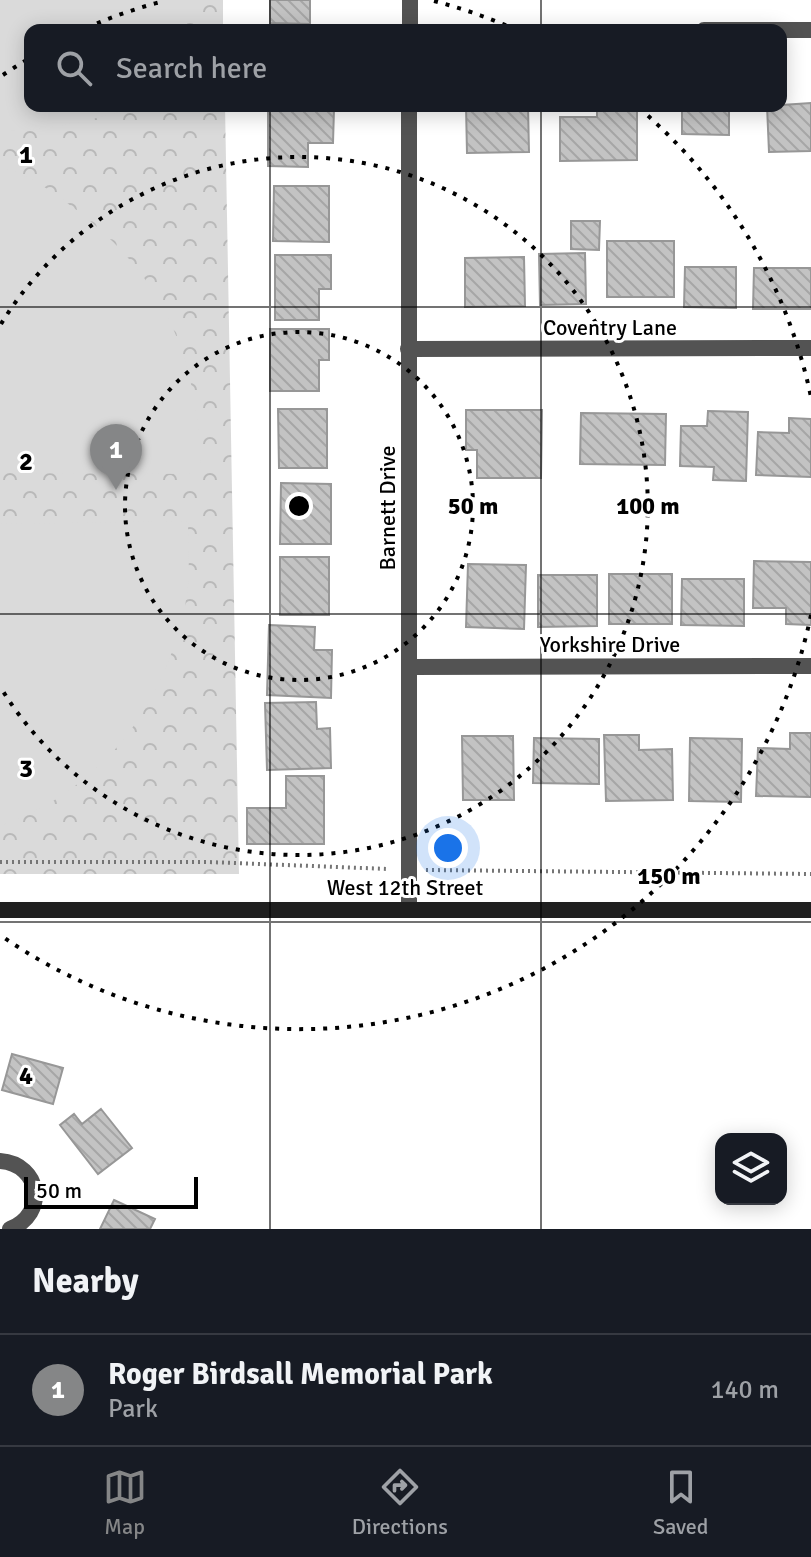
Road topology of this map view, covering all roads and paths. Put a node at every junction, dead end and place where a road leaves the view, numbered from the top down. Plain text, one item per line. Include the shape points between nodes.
1 (410, 0) edge
2 (410, 24) edge
3 (787, 30) edge
4 (811, 30) edge
5 (409, 112) edge
6 (811, 348) edge
7 (408, 349) junction
8 (811, 666) edge
9 (410, 667) junction
10 (0, 862) edge
11 (409, 869) junction
12 (811, 874) edge
13 (409, 909) junction
14 (0, 910) edge
15 (811, 910) edge
16 (0, 1161) edge
17 (10, 1229) edge

1 - 2 street
3 - 4 street
5 - 7 street, Barnett Drive
6 - 7 street, Coventry Lane
7 - 9 street, Barnett Drive
8 - 9 street, Yorkshire Drive
9 - 11 street, Barnett Drive
10 - 11 path
11 - 12 path
11 - 13 street, Barnett Drive
13 - 14 main road, West 12th Street
13 - 15 main road, West 12th Street
16 - 17 street via 20,1167 36,1195 32,1212

